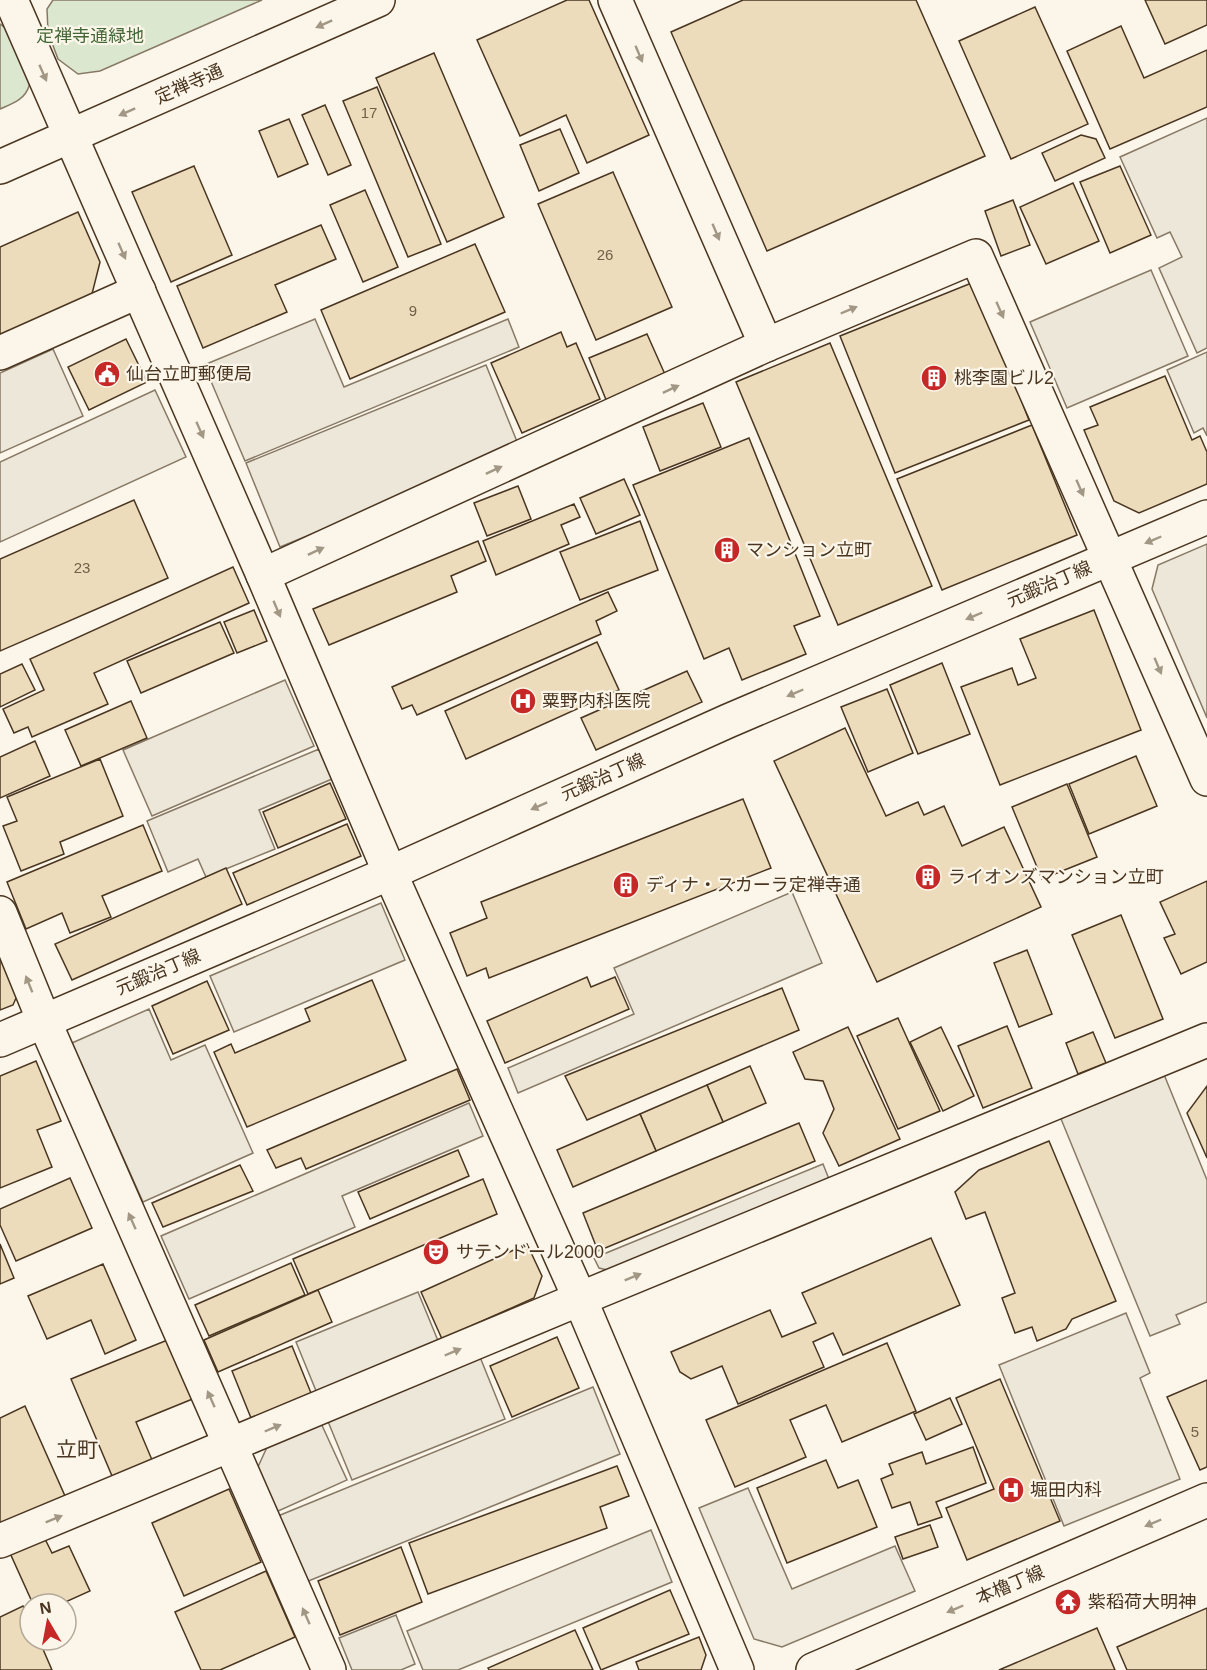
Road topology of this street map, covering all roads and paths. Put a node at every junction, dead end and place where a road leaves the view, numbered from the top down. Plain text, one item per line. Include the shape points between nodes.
1 (11, 0) edge
2 (378, 0) edge
3 (615, 0) edge
4 (71, 136) junction
5 (0, 167) edge
6 (139, 291) junction
7 (765, 345) junction
8 (0, 353) edge
9 (1207, 517) edge
10 (1111, 558) junction
11 (263, 575) junction
12 (1207, 779) edge
13 (390, 873) junction
14 (0, 913) edge
15 (44, 1021) junction
16 (0, 1040) edge
17 (1207, 1040) edge
18 (580, 1299) junction
19 (231, 1446) junction
20 (1204, 1510) edge
21 (0, 1541) edge
22 (329, 1670) edge
23 (737, 1670) edge
24 (813, 1670) edge

1 -> 4 street
2 -> 4 street, 定禅寺通
3 -> 7 street
4 - 5 street, 定禅寺通
4 -> 6 street
6 - 8 street
6 -> 11 street
7 -> 10 street via 976,256
11 -> 7 street
9 -> 10 street, 元鍛治丁線
10 -> 12 street
10 -> 13 street, 元鍛治丁線 via 728,721
11 -> 13 street
13 - 15 street, 元鍛治丁線
13 - 18 street
15 -> 14 street
15 - 16 street, 元鍛治丁線
19 -> 15 street
18 -> 17 street
19 -> 18 street
18 - 23 street
21 -> 19 street
22 -> 19 street
20 -> 24 street, 本櫓丁線

